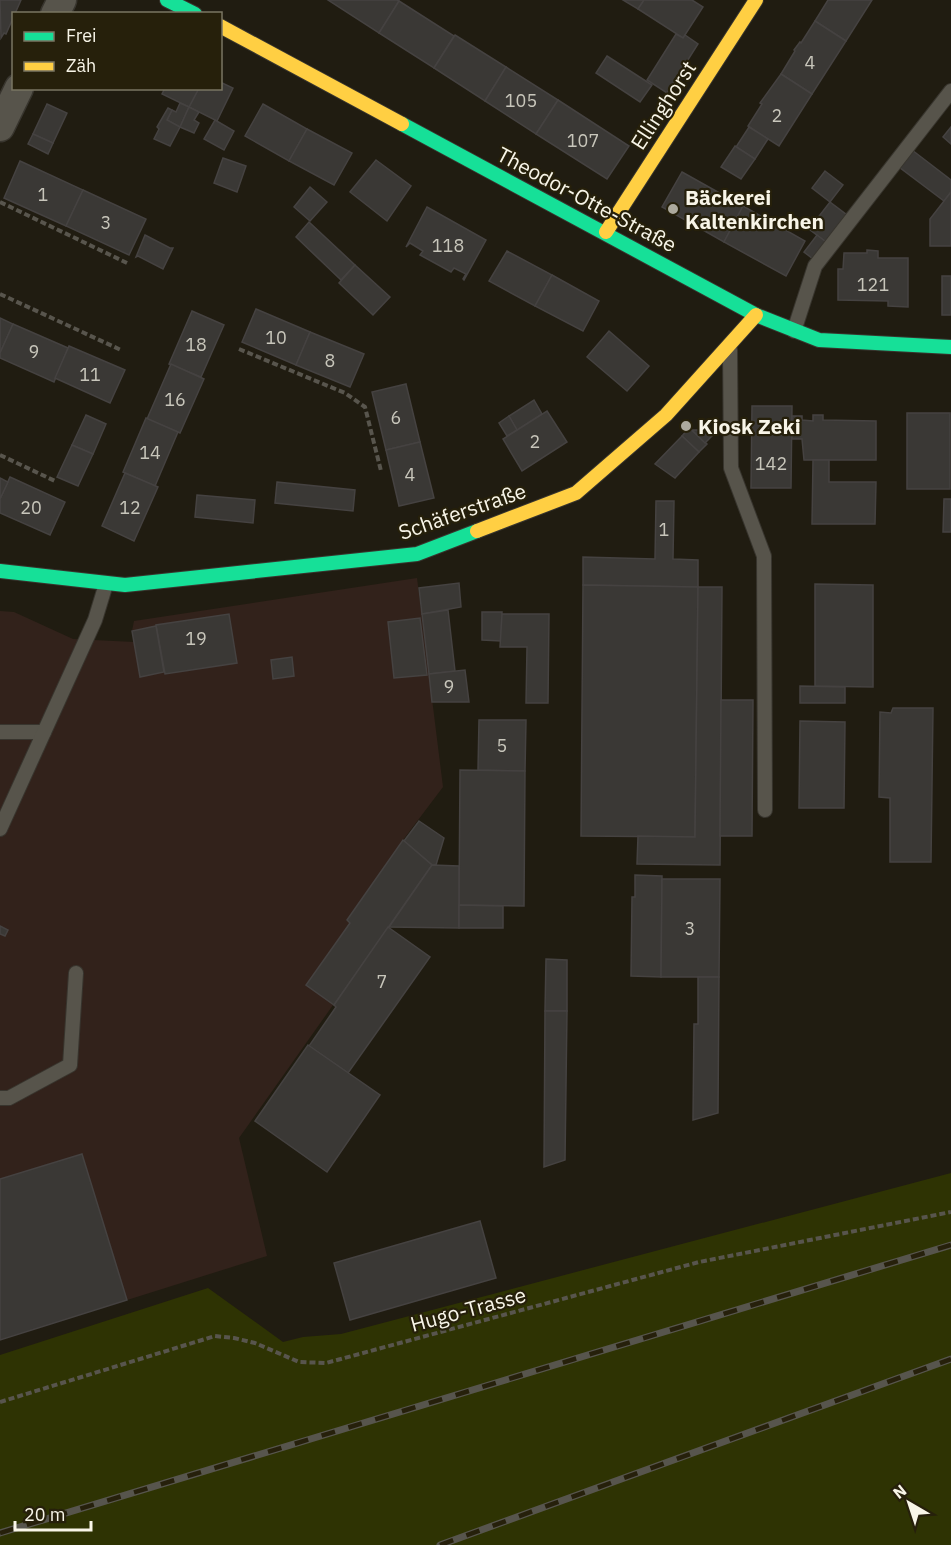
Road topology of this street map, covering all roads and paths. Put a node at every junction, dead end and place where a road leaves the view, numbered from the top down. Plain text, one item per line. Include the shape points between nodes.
1 (167, 0) edge
2 (756, 0) edge
3 (191, 12) edge
4 (222, 27) edge
5 (18, 90) edge
6 (951, 91) edge
7 (1, 124) edge
8 (0, 202) edge
9 (606, 232) junction
10 (127, 263) dead end
11 (0, 294) edge
12 (756, 315) junction
13 (794, 331) junction
14 (730, 344) junction
15 (951, 347) edge
16 (239, 349) dead end
17 (121, 350) dead end
18 (0, 455) edge
19 (381, 471) dead end
20 (55, 481) dead end
21 (0, 571) edge
22 (106, 583) junction
23 (0, 732) edge
24 (44, 732) junction
25 (765, 810) dead end
26 (0, 829) edge
27 (76, 973) dead end
28 (0, 1098) edge
29 (951, 1212) edge
30 (0, 1402) edge

1 - 3 street
2 - 9 street, Ellinghorst
4 - 9 street, Theodor-Otte-Straße
5 - 7 street
6 - 13 lane via 815,266
8 - 10 path
9 - 12 street, Theodor-Otte-Straße
11 - 17 path
12 - 13 street, Theodor-Otte-Straße
12 - 14 street, Schäferstraße
13 - 15 street, Theodor-Otte-Straße via 838,342
14 - 22 street, Schäferstraße via 666,415 576,493 561,499 417,554 125,585
14 - 25 lane via 731,468 764,556
16 - 19 path via 345,393 365,407
18 - 20 path
21 - 22 street, Schäferstraße
22 - 24 lane via 95,620
23 - 24 lane
24 - 26 lane
27 - 28 lane via 70,1065 9,1098
29 - 30 path, Hugo-Trasse via 699,1262 326,1363 299,1362 255,1343 215,1336

